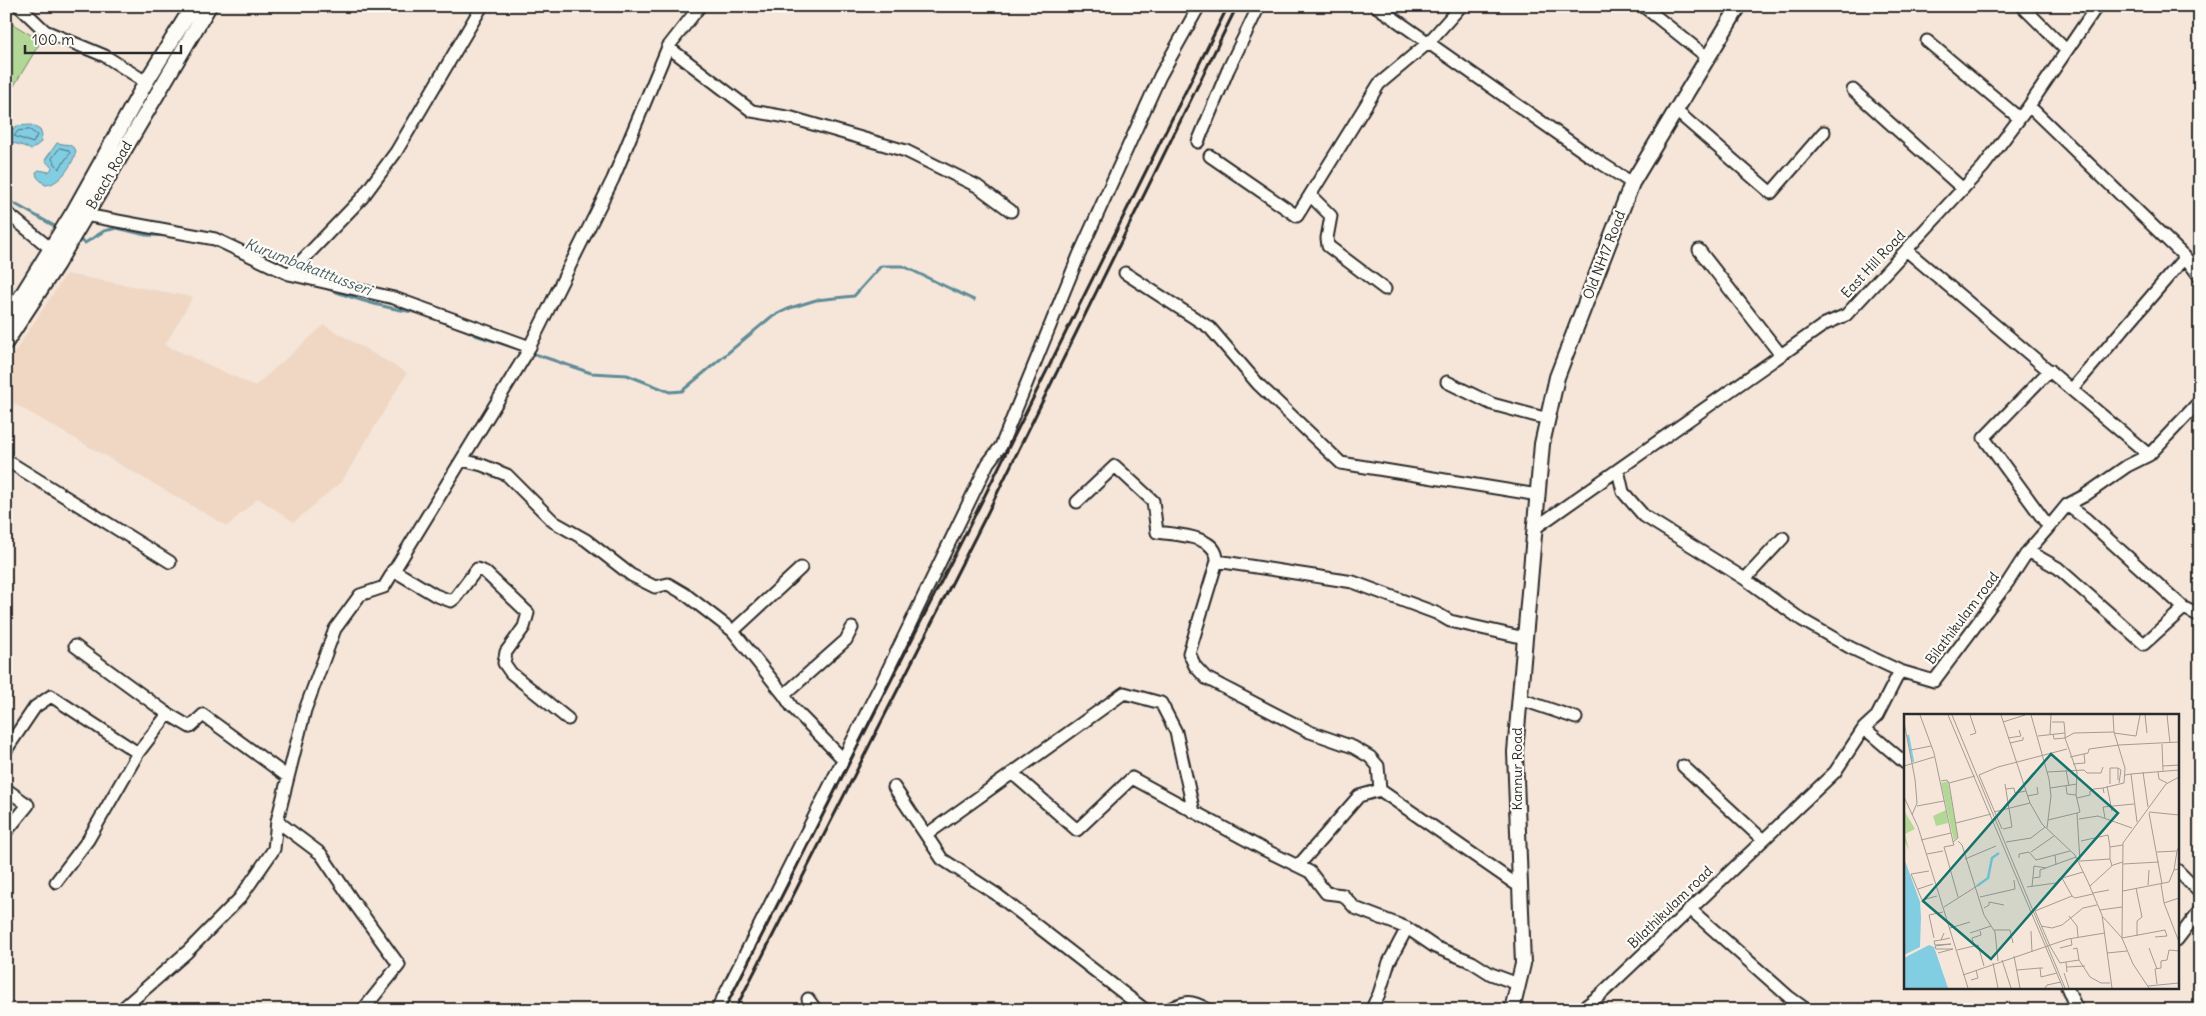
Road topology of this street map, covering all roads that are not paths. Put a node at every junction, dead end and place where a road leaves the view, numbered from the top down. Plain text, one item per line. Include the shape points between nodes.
1 (19, 6) edge
2 (193, 6) edge
3 (209, 6) edge
4 (482, 6) edge
5 (700, 6) edge
6 (1199, 6) edge
7 (1259, 6) edge
8 (1376, 6) edge
9 (1461, 6) edge
10 (1643, 6) edge
11 (1739, 6) edge
12 (2022, 6) edge
13 (2097, 6) edge
14 (1927, 41) dead end
15 (1428, 43) junction
16 (668, 47) junction
17 (2066, 50) junction
18 (1707, 57) junction
19 (146, 82) junction
20 (1853, 90) dead end
21 (2029, 106) junction
22 (1675, 110) junction
23 (2019, 118) junction
24 (1824, 132) dead end
25 (1198, 142) dead end
26 (1210, 156) dead end
27 (1632, 183) junction
28 (1963, 189) junction
29 (1310, 195) junction
30 (1011, 211) dead end
31 (6, 212) edge
32 (80, 217) junction
33 (57, 247) junction
34 (1699, 250) dead end
35 (1906, 250) junction
36 (2185, 257) junction
37 (1125, 273) dead end
38 (289, 274) junction
39 (2200, 277) edge
40 (1384, 289) dead end
41 (6, 321) edge
42 (6, 342) edge
43 (530, 347) junction
44 (1781, 356) junction
45 (2050, 370) junction
46 (1446, 382) dead end
47 (2072, 389) junction
48 (2200, 401) edge
49 (1548, 419) junction
50 (2149, 455) junction
51 (6, 460) edge
52 (462, 460) junction
53 (1618, 470) junction
54 (1538, 495) junction
55 (1077, 502) dead end
56 (2067, 505) junction
57 (2049, 527) junction
58 (1535, 528) junction
59 (1783, 538) dead end
60 (2028, 551) junction
61 (1217, 561) junction
62 (170, 562) dead end
63 (802, 568) dead end
64 (393, 570) junction
65 (1745, 579) junction
66 (2184, 608) junction
67 (2200, 616) edge
68 (852, 628) dead end
69 (733, 631) junction
70 (1525, 638) junction
71 (75, 646) dead end
72 (1900, 671) junction
73 (784, 695) junction
74 (1520, 699) junction
75 (168, 714) junction
76 (1576, 718) dead end
77 (568, 719) dead end
78 (1864, 728) junction
79 (6, 750) edge
80 (138, 753) junction
81 (842, 759) junction
82 (1904, 762) edge
83 (1683, 766) dead end
84 (1012, 773) junction
85 (288, 777) junction
86 (894, 787) dead end
87 (6, 789) edge
88 (1380, 790) junction
89 (1194, 812) junction
90 (277, 821) junction
91 (6, 832) edge
92 (926, 835) junction
93 (1763, 840) junction
94 (1298, 866) junction
95 (2178, 871) edge
96 (56, 882) dead end
97 (1520, 887) junction
98 (2200, 893) edge
99 (1690, 909) junction
100 (2200, 910) edge
101 (1407, 928) junction
102 (2178, 939) edge
103 (1518, 984) junction
104 (2067, 988) edge
105 (808, 1000) dead end
106 (121, 1010) edge
107 (363, 1010) edge
108 (717, 1010) edge
109 (816, 1010) edge
110 (1148, 1010) edge
111 (1167, 1010) edge
112 (1209, 1010) edge
113 (1371, 1010) edge
114 (1512, 1010) edge
115 (1581, 1010) edge
116 (1807, 1010) edge
117 (2076, 1010) edge

1 - 19 street via 45,31 105,56
2 - 19 main road
3 - 32 main road, Beach Road
4 - 38 street via 396,152 362,198
5 - 16 street
6 - 81 street via 1160,76 1103,201 1001,446 988,463
7 - 25 street
8 - 15 street
9 - 15 street
10 - 18 street
11 - 18 main road, Old NH17 Road
12 - 17 street
13 - 17 street, East Hill Road
14 - 23 street
15 - 27 street
15 - 29 street via 1379,84
16 - 30 street via 752,112 792,118 906,151 977,186
16 - 43 street via 613,179
17 - 21 street, East Hill Road
18 - 22 main road, Old NH17 Road
19 - 32 main road
20 - 28 street
21 - 23 street, East Hill Road
21 - 36 street
22 - 24 street via 1771,193
22 - 27 main road, Old NH17 Road
23 - 28 street, East Hill Road via 1998,149
26 - 29 street via 1297,216
27 - 49 main road, Old NH17 Road via 1557,377
28 - 35 street, East Hill Road
29 - 40 street via 1331,216 1328,246
31 - 33 street
32 - 33 main road
32 - 38 street via 215,239
33 - 41 main road
33 - 42 main road
34 - 44 street
35 - 44 street, East Hill Road via 1846,315 1825,324
35 - 45 street
36 - 39 street
36 - 47 street
37 - 54 street via 1210,328 1258,384 1341,463
38 - 43 street via 394,298
43 - 52 street
44 - 53 street, East Hill Road
45 - 47 street
45 - 57 street via 1984,438
46 - 49 street via 1492,404
47 - 50 street
48 - 50 street
49 - 54 main road, Old NH17 Road via 1542,444
50 - 56 street via 2126,466
51 - 62 street
52 - 64 street
52 - 69 street via 507,475 554,522 586,540 631,575 655,587 668,584 685,594
53 - 58 street, East Hill Road
53 - 65 street via 1623,492 1644,516
54 - 58 main road, Old NH17 Road
55 - 61 street via 1115,466 1153,501 1157,532 1200,540 1215,550
56 - 57 street, Bilathikulam road
56 - 66 street
57 - 60 street, Bilathikulam road
58 - 70 main road, Kannur Road
59 - 65 street
60 - 66 street via 2058,568 2144,644
60 - 72 street, Bilathikulam road via 1934,681
61 - 70 street via 1353,582 1450,621
61 - 88 street via 1189,653 1195,666 1206,678 1310,732 1353,746 1370,757 1378,766
63 - 69 street
64 - 77 street via 451,601 477,569 485,572 528,613 524,627 506,652 504,663 511,673
64 - 85 street via 384,587 360,595 335,630 305,710
65 - 72 street via 1802,620
66 - 67 street
68 - 73 street via 846,640
69 - 73 street
70 - 74 main road, Kannur Road
71 - 75 street
72 - 78 street, Bilathikulam road via 1877,716
73 - 81 street
74 - 76 street
74 - 97 main road, Kannur Road via 1515,752
75 - 80 street
75 - 85 street via 190,727 203,715
78 - 82 street
78 - 93 street, Bilathikulam road via 1834,772
79 - 80 street via 35,707 51,696
80 - 96 street via 88,840
81 - 108 street
83 - 93 street
84 - 89 street via 1077,830 1132,778
84 - 89 street via 1124,693 1161,703 1176,732
84 - 92 street
85 - 90 street
86 - 92 street
87 - 91 street via 28,805
88 - 94 street via 1359,796
88 - 97 street
89 - 94 street
90 - 106 street via 274,850 240,898 187,952
90 - 107 street via 321,854 399,965
92 - 110 street via 942,859 996,894
93 - 99 street, Bilathikulam road
94 - 101 street via 1310,872 1326,893 1343,895 1356,908
95 - 98 street
97 - 103 main road, Kannur Road via 1523,964
99 - 115 street, Bilathikulam road
99 - 116 street
100 - 102 street
101 - 103 street via 1436,947
101 - 113 street via 1389,962
103 - 114 main road, Kannur Road
104 - 117 street
105 - 109 street
111 - 112 street via 1186,1001

